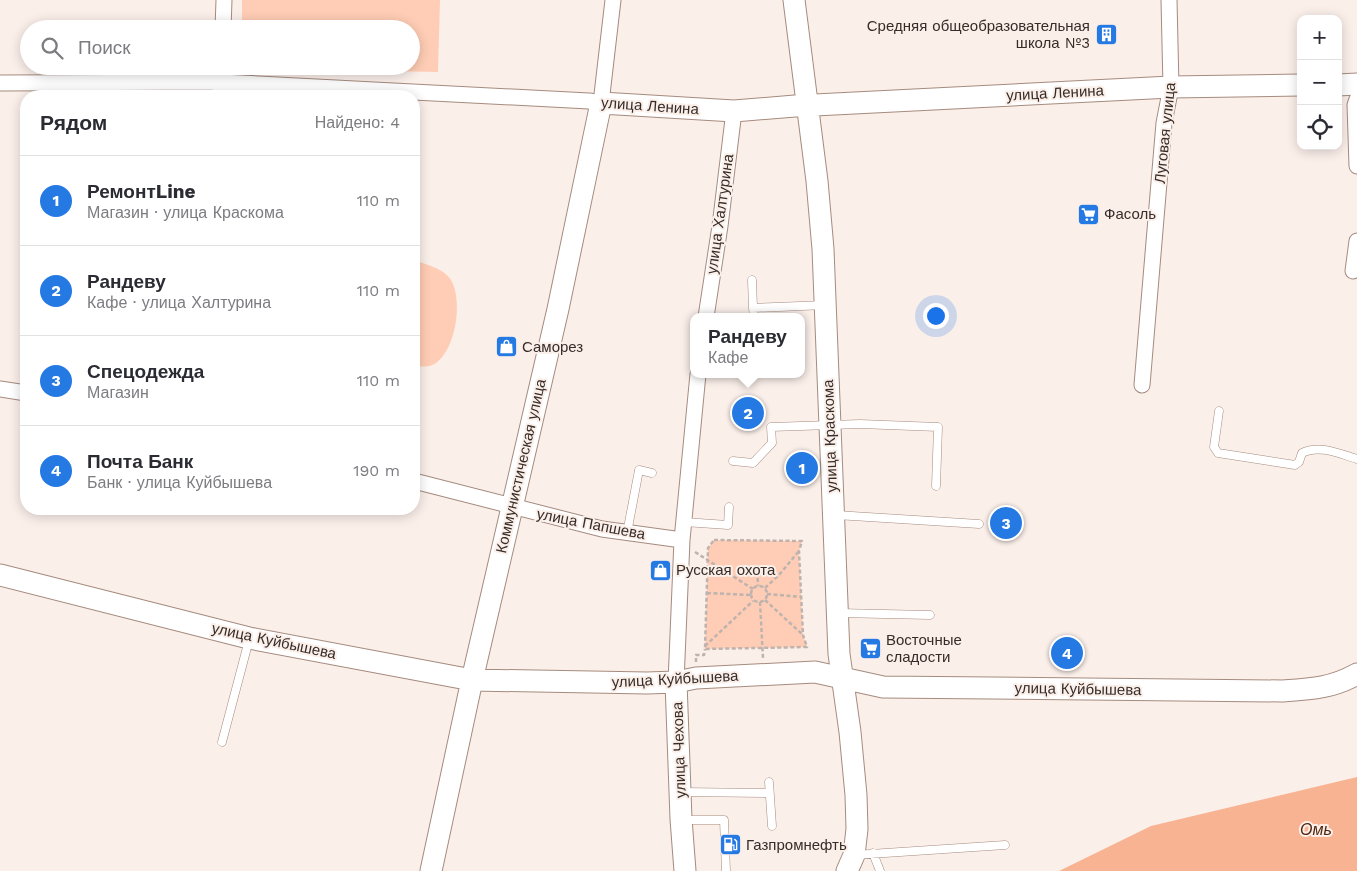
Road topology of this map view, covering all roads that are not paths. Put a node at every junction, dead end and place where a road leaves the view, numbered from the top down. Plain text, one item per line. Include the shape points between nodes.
1 (224, 0) edge
2 (613, 0) edge
3 (794, 0) edge
4 (1169, 0) edge
5 (223, 20) edge
6 (222, 75) edge
7 (0, 83) edge
8 (1342, 84) edge
9 (1357, 84) edge
10 (1297, 85) edge
11 (1171, 87) junction
12 (221, 89) edge
13 (252, 90) edge
14 (420, 95) edge
15 (1357, 99) edge
16 (601, 103) junction
17 (807, 105) junction
18 (734, 111) junction
19 (1357, 166) edge
20 (1357, 241) edge
21 (1354, 270) dead end
22 (752, 280) dead end
23 (825, 304) junction
24 (753, 308) junction
25 (707, 313) edge
26 (754, 313) edge
27 (698, 378) edge
28 (1142, 385) dead end
29 (0, 389) edge
30 (20, 392) edge
31 (1220, 411) dead end
32 (830, 425) junction
33 (1357, 459) edge
34 (733, 461) dead end
35 (652, 472) dead end
36 (420, 483) edge
37 (936, 486) dead end
38 (511, 507) junction
39 (729, 507) dead end
40 (833, 515) junction
41 (684, 522) junction
42 (979, 524) dead end
43 (627, 533) junction
44 (682, 543) junction
45 (0, 575) edge
46 (836, 612) junction
47 (930, 615) dead end
48 (249, 638) junction
49 (1357, 674) edge
50 (843, 678) junction
51 (472, 680) junction
52 (676, 682) junction
53 (222, 742) dead end
54 (769, 782) dead end
55 (681, 792) junction
56 (769, 793) junction
57 (681, 820) junction
58 (772, 826) dead end
59 (1005, 845) dead end
60 (858, 860) edge
61 (432, 871) edge
62 (685, 871) edge
63 (726, 871) edge
64 (880, 871) edge

1 - 5 street
2 - 16 street, Коммунистическая улица
3 - 17 street, улица Краскома
4 - 11 street, Луговая улица
6 - 12 street
7 - 12 street, улица Ленина
8 - 9 street
10 - 11 street, улица Ленина
11 - 17 street, улица Ленина
11 - 28 street, Луговая улица via 1164,123
12 - 13 street, улица Ленина
14 - 16 street, улица Ленина
15 - 19 street
16 - 18 street, улица Ленина
16 - 38 street, Коммунистическая улица via 558,309
17 - 18 street, улица Ленина
17 - 23 street, улица Краскома via 817,181
18 - 25 street, улица Халтурина
20 - 21 street
22 - 24 lane
23 - 24 lane
23 - 32 street, улица Краскома
24 - 26 lane
27 - 41 street
29 - 30 street
31 - 33 lane via 1214,447 1218,453 1295,465 1300,462 1302,453 1319,449
32 - 34 lane via 771,427 772,443 753,463
32 - 37 lane via 938,427
32 - 40 street, улица Краскома
35 - 43 lane via 639,470
36 - 38 street, улица Папшева
38 - 43 street, улица Папшева
38 - 51 street, Коммунистическая улица
39 - 41 lane via 728,524
40 - 42 lane
40 - 46 street, улица Краскома
41 - 44 street
43 - 44 street, улица Папшева
44 - 52 street, улица Чехова
45 - 48 street, улица Куйбышева
46 - 47 lane
46 - 50 street, улица Краскома
48 - 51 street, улица Куйбышева
48 - 53 lane
49 - 50 street, улица Куйбышева via 1341,683 1318,689 1283,691 883,687
50 - 52 street, улица Куйбышева via 815,672 696,678
50 - 60 street, улица Краскома via 856,795
51 - 52 street, улица Куйбышева
51 - 61 street, Коммунистическая улица
52 - 55 street, улица Чехова
54 - 56 lane
55 - 56 lane
55 - 57 street, улица Чехова
56 - 58 lane
57 - 62 street, улица Чехова
57 - 63 lane via 724,820
59 - 60 lane
60 - 64 lane

